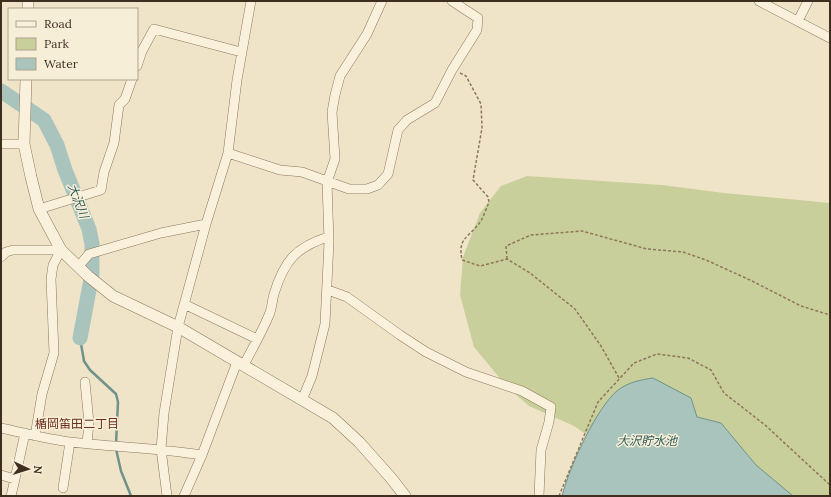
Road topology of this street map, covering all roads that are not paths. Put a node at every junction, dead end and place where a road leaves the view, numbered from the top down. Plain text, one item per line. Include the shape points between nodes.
1 (251, 1) edge
2 (382, 1) edge
3 (452, 1) edge
4 (759, 1) edge
5 (808, 1) edge
6 (798, 21) junction
7 (830, 38) edge
8 (140, 50) edge
9 (241, 52) junction
10 (138, 61) edge
11 (26, 80) edge
12 (132, 80) edge
13 (1, 144) edge
14 (24, 144) junction
15 (228, 153) junction
16 (327, 182) junction
17 (39, 209) junction
18 (206, 224) junction
19 (328, 237) junction
20 (61, 250) junction
21 (1, 257) edge
22 (78, 267) junction
23 (328, 290) junction
24 (184, 304) junction
25 (178, 327) junction
26 (257, 340) junction
27 (240, 363) junction
28 (86, 382) dead end
29 (302, 400) junction
30 (1, 428) edge
31 (25, 433) junction
32 (35, 436) junction
33 (70, 442) junction
34 (87, 443) junction
35 (161, 449) junction
36 (202, 455) junction
37 (1, 475) edge
38 (15, 479) junction
39 (63, 488) dead end
40 (11, 496) edge
41 (168, 496) edge
42 (184, 496) edge
43 (404, 496) edge
44 (539, 496) edge

1 - 9 street
2 - 16 street via 367,34 340,76 332,112 335,158
3 - 16 street via 478,18 477,30 435,103 407,120 398,130 388,174 378,185 367,190 349,189
4 - 6 street
5 - 6 street
6 - 7 street
8 - 9 street via 154,29
8 - 10 street
9 - 15 street
11 - 14 street
12 - 17 street via 125,99 119,105 114,143 101,190
13 - 14 street
14 - 17 street
15 - 16 street via 280,170 302,172
15 - 18 street
16 - 19 street
17 - 20 street
18 - 22 street via 161,233 92,254
18 - 24 street
19 - 23 street
19 - 26 street via 310,242 298,250 284,270 270,314
20 - 21 street via 12,250
20 - 22 street
20 - 32 street via 53,265 51,279 54,353 42,394
22 - 25 street via 113,296
23 - 29 street via 326,324 312,376
23 - 44 street via 347,297 426,352 466,372 522,391 551,407 541,450
24 - 25 street
24 - 26 street
25 - 27 street
25 - 35 street
26 - 27 street
27 - 29 street
27 - 36 street
28 - 34 street via 89,423
29 - 43 street via 333,418 359,442
30 - 31 street
31 - 32 street
31 - 38 street
32 - 33 street
33 - 34 street
33 - 39 street
34 - 35 street
35 - 36 street
35 - 41 street
36 - 42 street
37 - 38 street
38 - 40 street

